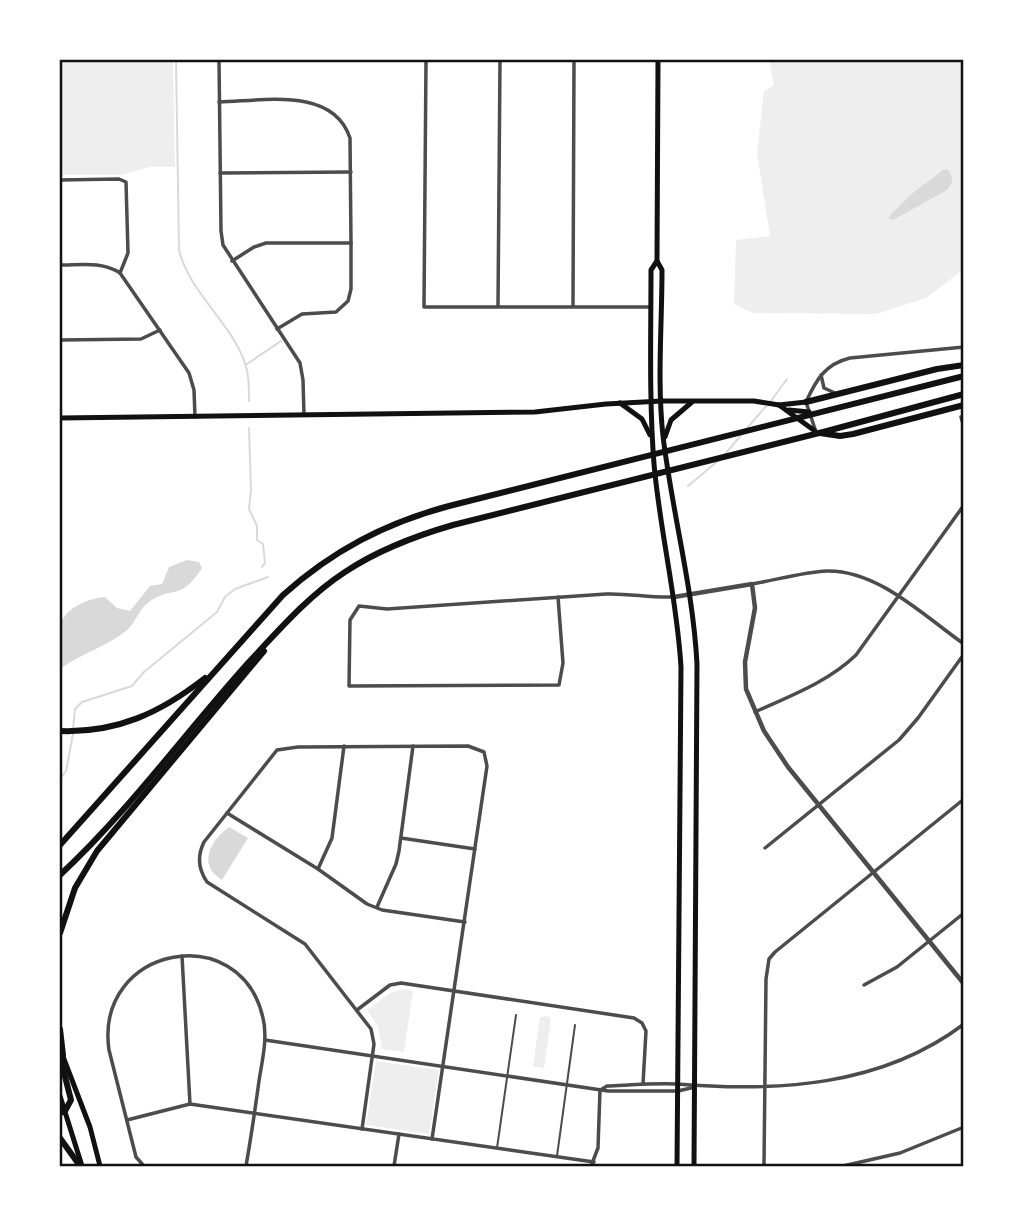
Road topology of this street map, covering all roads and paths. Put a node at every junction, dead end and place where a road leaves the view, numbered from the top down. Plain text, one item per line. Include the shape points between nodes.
1 (219, 60) edge
2 (426, 60) edge
3 (500, 60) edge
4 (574, 60) edge
5 (658, 60) edge
6 (219, 102) junction
7 (351, 119) dead end
8 (344, 124) junction
9 (351, 172) junction
10 (220, 173) junction
11 (60, 180) edge
12 (351, 243) junction
13 (232, 261) junction
14 (657, 261) junction
15 (60, 265) edge
16 (120, 273) junction
17 (344, 306) junction
18 (498, 306) junction
19 (572, 307) junction
20 (651, 307) junction
21 (350, 313) dead end
22 (277, 329) junction
23 (160, 330) junction
24 (60, 340) edge
25 (964, 347) edge
26 (964, 365) edge
27 (821, 375) junction
28 (964, 376) edge
29 (836, 393) junction
30 (964, 394) edge
31 (662, 401) junction
32 (693, 401) junction
33 (651, 402) junction
34 (806, 402) junction
35 (620, 403) junction
36 (779, 405) junction
37 (964, 405) edge
38 (785, 410) junction
39 (809, 412) junction
40 (304, 416) junction
41 (964, 416) edge
42 (195, 417) junction
43 (60, 418) edge
44 (964, 427) edge
45 (815, 431) junction
46 (664, 440) junction
47 (653, 441) junction
48 (964, 505) edge
49 (752, 584) junction
50 (689, 594) junction
51 (558, 597) junction
52 (674, 597) junction
53 (898, 597) junction
54 (279, 629) junction
55 (964, 645) edge
56 (964, 654) edge
57 (215, 671) junction
58 (755, 712) junction
59 (60, 732) edge
60 (344, 746) junction
61 (413, 746) junction
62 (964, 799) edge
63 (818, 805) junction
64 (226, 813) junction
65 (401, 838) junction
66 (60, 845) edge
67 (765, 848) dead end
68 (475, 849) junction
69 (318, 869) junction
70 (874, 873) junction
71 (60, 875) edge
72 (377, 908) junction
73 (964, 913) edge
74 (465, 922) junction
75 (60, 933) edge
76 (929, 941) junction
77 (182, 956) junction
78 (964, 984) edge
79 (864, 985) dead end
80 (455, 991) junction
81 (357, 1010) junction
82 (516, 1015) dead end
83 (964, 1024) edge
84 (575, 1025) dead end
85 (60, 1029) edge
86 (265, 1040) junction
87 (60, 1048) edge
88 (61, 1056) edge
89 (372, 1056) junction
90 (444, 1066) junction
91 (508, 1076) junction
92 (643, 1084) junction
93 (568, 1085) junction
94 (765, 1086) junction
95 (695, 1087) junction
96 (678, 1088) junction
97 (600, 1090) junction
98 (60, 1096) edge
99 (190, 1104) junction
100 (62, 1112) edge
101 (254, 1114) junction
102 (127, 1120) junction
103 (964, 1127) edge
104 (362, 1129) junction
105 (399, 1134) junction
106 (60, 1138) edge
107 (432, 1139) junction
108 (497, 1148) junction
109 (557, 1157) junction
110 (592, 1164) edge
111 (143, 1166) edge
112 (81, 1167) edge
113 (100, 1167) edge
114 (246, 1167) edge
115 (394, 1167) edge
116 (677, 1167) edge
117 (694, 1167) edge
118 (764, 1167) edge
119 (843, 1167) edge

1 - 6 street
2 - 18 street via 424,307
3 - 18 street
4 - 19 street
5 - 14 main road
6 - 8 street via 307,101 326,108
6 - 10 street
7 - 8 street
8 - 9 street via 351,145
9 - 10 street
9 - 12 street
10 - 13 street via 221,237
11 - 16 street via 126,183 128,253
12 - 13 street via 266,243
12 - 17 street via 351,289
13 - 22 street
14 - 20 main road via 651,270
14 - 31 main road via 662,270
15 - 16 street via 100,265
16 - 23 street
17 - 21 street
17 - 22 street via 337,312 302,314
18 - 19 street
19 - 20 street
20 - 33 main road
22 - 40 street via 299,363
23 - 24 street via 141,339
23 - 42 street via 192,380
25 - 27 street via 849,358
26 - 29 highway
27 - 29 street via 824,388
27 - 34 street
28 - 57 highway via 401,521 355,541 312,570 283,595
29 - 34 highway
30 - 54 highway via 453,525 399,543 338,577
31 - 32 main road
31 - 33 main road
31 - 46 main road
32 - 36 main road
32 - 46 main road via 671,420
33 - 35 main road
33 - 47 main road
34 - 36 main road
34 - 39 street
35 - 40 main road via 535,412
35 - 47 main road via 642,419
36 - 38 main road
37 - 45 highway via 853,434
38 - 39 main road
38 - 45 main road
39 - 45 street
40 - 42 main road
41 - 44 street
42 - 43 main road
46 - 50 main road
47 - 52 main road
48 - 53 street
49 - 50 street
49 - 53 street via 826,571 872,579
49 - 58 street via 755,608 745,662 746,689
50 - 52 street
50 - 95 main road via 697,664
51 - 51 street via 387,609 359,606 350,620 349,686 559,685 563,663
51 - 52 street
52 - 96 main road via 681,667
53 - 55 street
53 - 58 street via 846,665
54 - 71 highway
54 - 75 highway via 97,851 75,888
56 - 63 street via 899,740
57 - 59 highway via 155,712 115,726
57 - 66 highway
58 - 63 street via 779,755
60 - 61 street
60 - 64 street via 277,750
60 - 69 street via 332,838
61 - 65 street
61 - 68 street via 468,746 484,752 487,766
62 - 70 street
63 - 67 street
63 - 70 street
64 - 69 street
64 - 81 street via 201,848 202,876 305,944
65 - 68 street
65 - 72 street via 396,864
68 - 74 street
69 - 72 street
70 - 76 street
70 - 94 street via 769,960
72 - 74 street
73 - 76 street
74 - 80 street
76 - 78 street
76 - 79 street via 897,967
77 - 86 street via 216,961 245,982 262,1012
77 - 99 street
77 - 102 street via 156,961 142,970 127,982 112,1007 107,1041
80 - 81 street via 395,984
80 - 90 street
80 - 92 street via 634,1018 642,1023 646,1036
81 - 89 street via 373,1033
82 - 91 lane
83 - 94 street via 875,1070 818,1083
84 - 93 lane
85 - 88 highway
86 - 89 street
86 - 101 street
87 - 88 main road
88 - 100 highway via 71,1100
88 - 113 main road via 90,1127
89 - 90 street
89 - 104 street
90 - 91 street
90 - 107 street
91 - 93 street
91 - 108 lane
92 - 96 street
92 - 97 street
93 - 97 street
93 - 109 lane
94 - 95 street
94 - 118 street
95 - 96 street
95 - 117 main road
96 - 97 street
96 - 116 main road
97 - 110 street via 599,1136
98 - 100 main road
99 - 101 street
99 - 102 street
100 - 112 main road
101 - 104 street
101 - 114 street
102 - 111 street via 136,1157
103 - 119 street via 901,1153
104 - 105 street
105 - 107 street
105 - 115 street
106 - 112 highway
107 - 108 street
108 - 109 street
109 - 110 street

